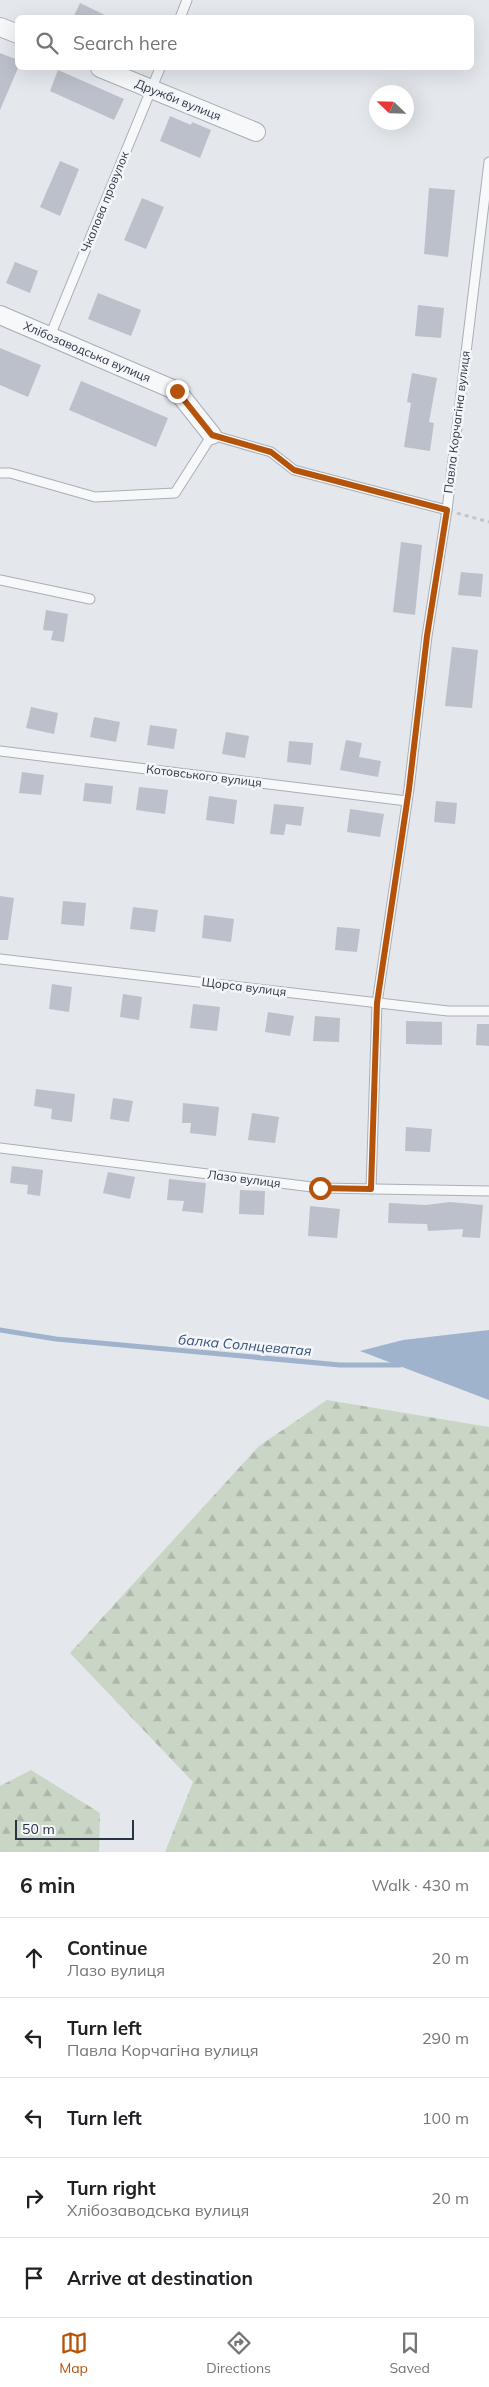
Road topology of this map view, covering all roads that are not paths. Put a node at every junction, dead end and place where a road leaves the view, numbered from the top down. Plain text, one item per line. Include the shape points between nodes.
1 (186, 0) edge
2 (181, 15) edge
3 (0, 27) edge
4 (15, 33) edge
5 (105, 70) edge
6 (159, 70) edge
7 (152, 89) junction
8 (256, 132) dead end
9 (489, 162) edge
10 (0, 315) edge
11 (50, 336) junction
12 (212, 435) junction
13 (0, 473) edge
14 (447, 510) junction
15 (0, 580) edge
16 (90, 599) dead end
17 (0, 750) edge
18 (408, 801) junction
19 (0, 959) edge
20 (377, 1003) junction
21 (489, 1011) edge
22 (0, 1148) edge
23 (371, 1189) junction
24 (489, 1191) edge

1 - 2 lane
3 - 4 street
5 - 7 street, Дружби вулиця
6 - 7 lane, Чкалова провулок
7 - 8 street, Дружби вулиця
7 - 11 lane, Чкалова провулок
9 - 14 lane, Павла Корчагіна вулиця
10 - 11 street, Хлібозаводська вулиця
11 - 12 street, Хлібозаводська вулиця via 177,391
12 - 13 lane via 175,493 95,497
12 - 14 lane via 271,452 294,470
14 - 18 lane, Павла Корчагіна вулиця via 427,636
15 - 16 lane
17 - 18 lane, Котовського вулиця
18 - 20 lane, Павла Корчагіна вулиця
19 - 20 lane, Щорса вулиця
20 - 21 lane, Щорса вулиця via 448,1011
20 - 23 lane, Павла Корчагіна вулиця
22 - 23 lane, Лазо вулиця via 320,1188
23 - 24 lane, Лазо вулиця

